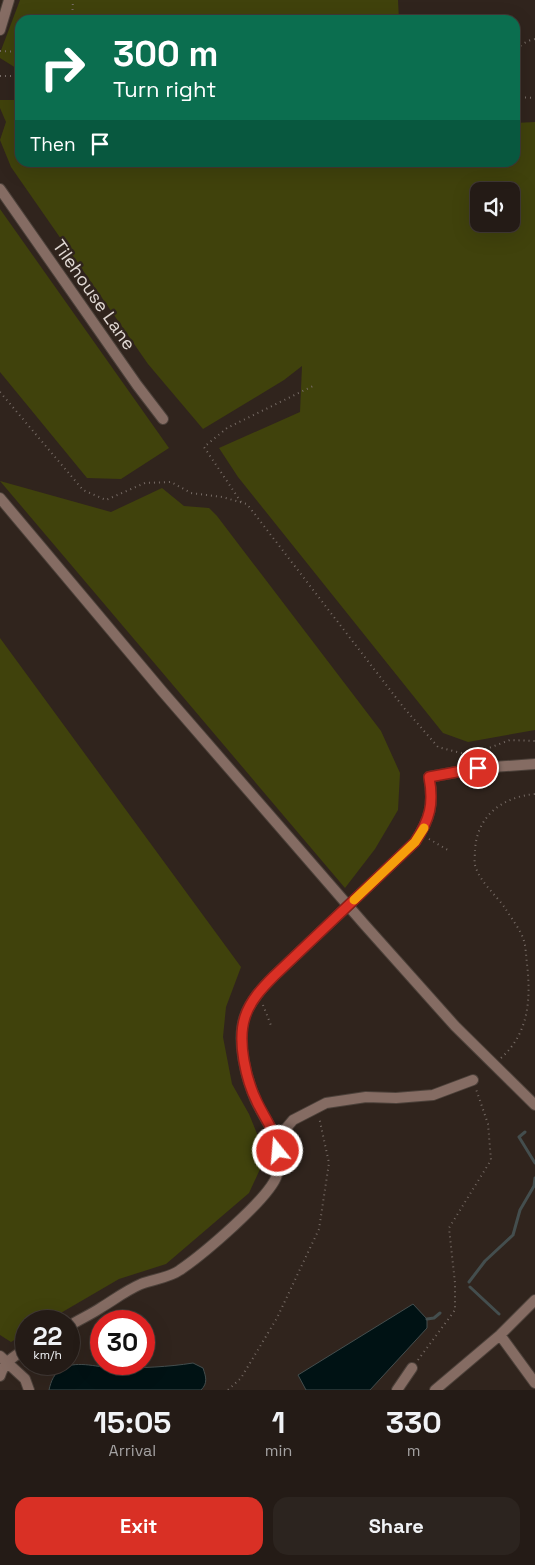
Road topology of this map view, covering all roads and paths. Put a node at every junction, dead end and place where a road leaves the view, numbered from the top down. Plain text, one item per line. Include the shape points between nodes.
1 (9, 0) edge
2 (73, 0) edge
3 (72, 15) edge
4 (0, 30) edge
5 (535, 39) edge
6 (520, 47) edge
7 (0, 51) edge
8 (15, 52) edge
9 (0, 76) edge
10 (15, 76) edge
11 (520, 97) edge
12 (535, 98) edge
13 (0, 189) edge
14 (313, 386) dead end
15 (0, 392) edge
16 (163, 419) dead end
17 (0, 498) edge
18 (241, 502) junction
19 (535, 741) edge
20 (535, 764) edge
21 (535, 794) edge
22 (418, 838) junction
23 (448, 850) dead end
24 (258, 992) junction
25 (272, 1028) dead end
26 (494, 1065) junction
27 (474, 1080) joint
28 (535, 1105) edge
29 (318, 1107) junction
30 (277, 1139) junction
31 (535, 1301) edge
32 (80, 1320) edge
33 (500, 1335) junction
34 (4, 1359) edge
35 (412, 1368) joint
36 (0, 1376) edge
37 (535, 1383) edge
38 (29, 1390) edge
39 (228, 1390) edge
40 (397, 1390) edge
41 (435, 1390) edge

1 - 4 street
2 - 3 path
5 - 6 path
7 - 8 path
9 - 10 path
11 - 12 path
13 - 16 street, Tilehouse Lane
14 - 18 path via 227,428 204,447
15 - 18 path via 83,490 106,500 144,483 171,482 191,493
17 - 26 street via 364,924
18 - 19 path via 247,504 404,708 438,747 465,754 510,740
20 - 22 street via 478,768 429,777 432,794 430,814
21 - 26 path via 499,805 483,819 475,842 474,865 524,940 528,973 526,1021 509,1051
22 - 23 path
22 - 24 street, bridge
24 - 25 path
24 - 30 street via 242,1026 245,1068 256,1101
26 - 28 street
27 - 29 street via 433,1095 366,1097
27 - 35 path via 488,1124 491,1160 449,1228 455,1310
29 - 30 street via 293,1120
29 - 39 path via 328,1162 319,1229 277,1318 241,1378
30 - 32 street via 280,1163 277,1176 255,1206 179,1271 124,1292
31 - 33 street
33 - 37 street
33 - 41 street
34 - 36 street
34 - 38 street via 25,1379
35 - 40 street

